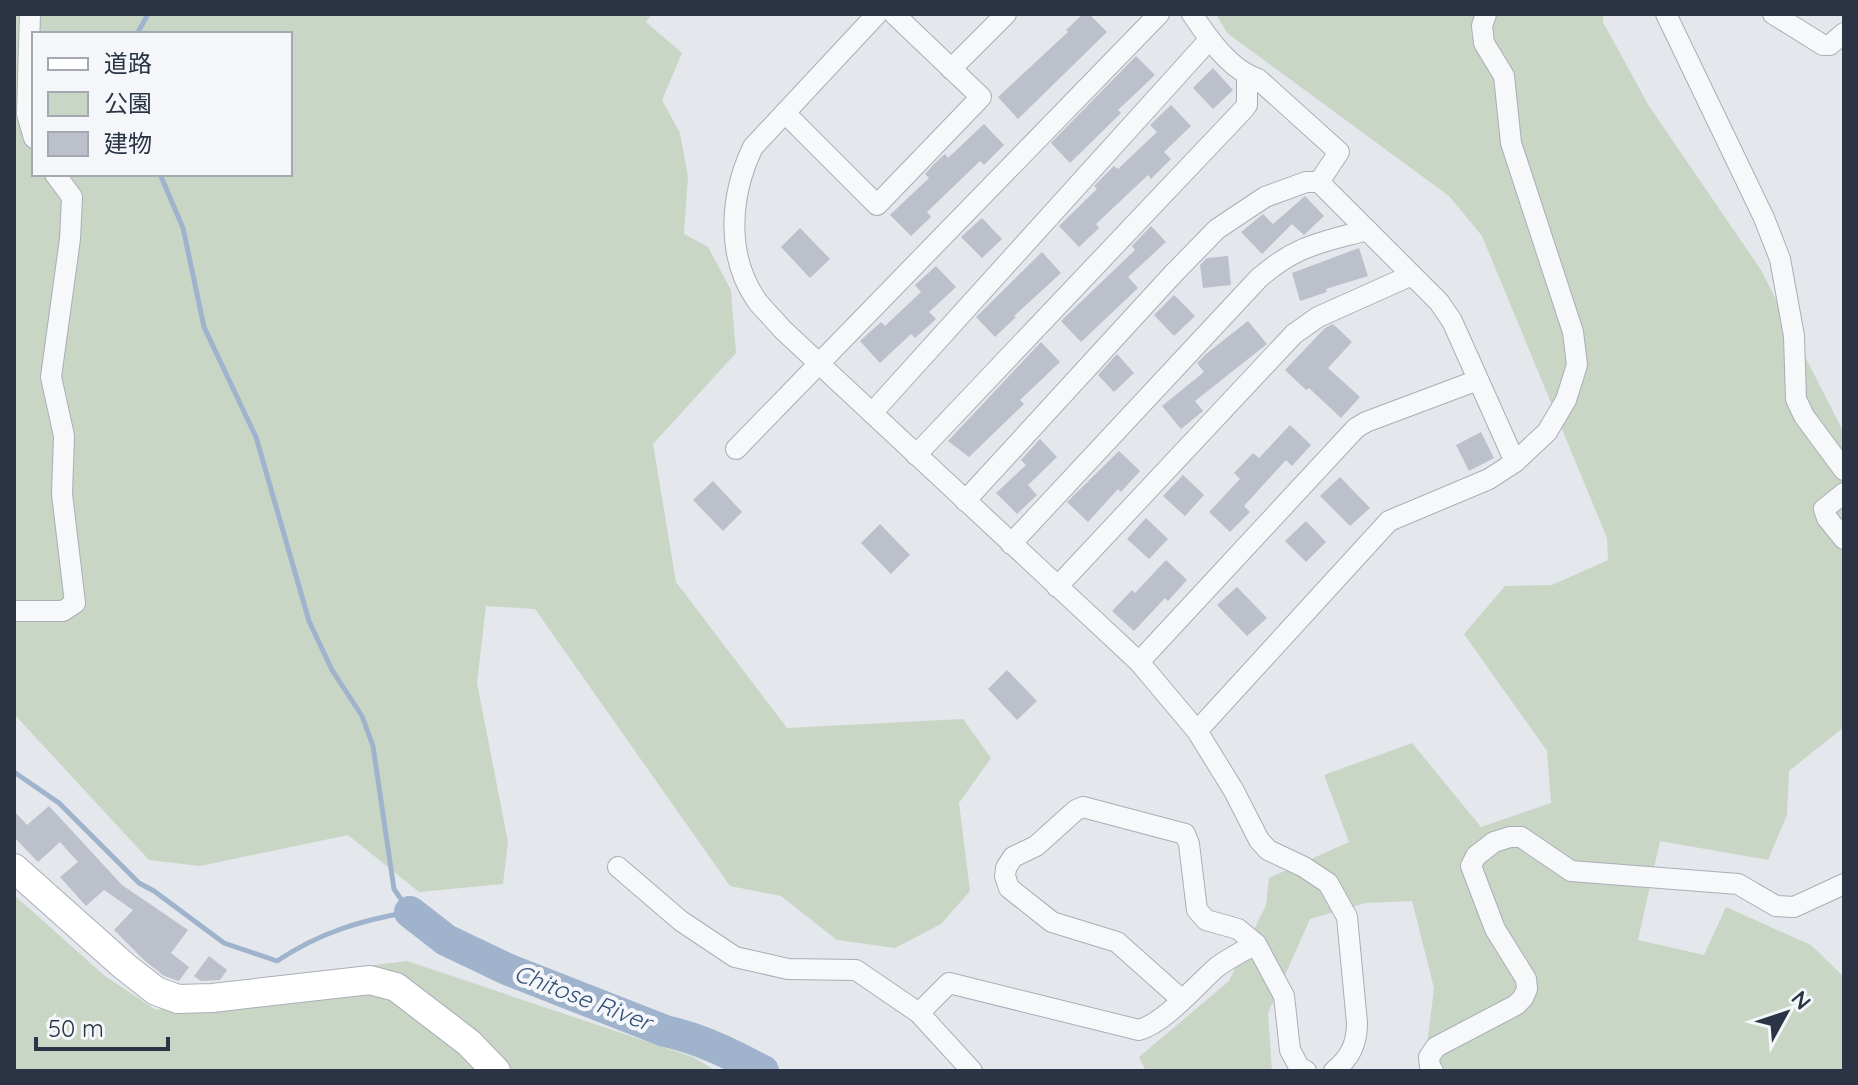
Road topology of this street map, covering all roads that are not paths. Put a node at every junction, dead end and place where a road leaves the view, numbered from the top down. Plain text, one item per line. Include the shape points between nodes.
1 (30, 14) edge
2 (877, 14) edge
3 (894, 14) edge
4 (1006, 14) edge
5 (1159, 14) edge
6 (1192, 14) edge
7 (1486, 14) edge
8 (1666, 14) edge
9 (1773, 14) edge
10 (1844, 33) edge
11 (1209, 40) junction
12 (951, 69) junction
13 (1247, 75) junction
14 (785, 113) junction
15 (32, 131) edge
16 (56, 176) edge
17 (1319, 182) junction
18 (1367, 230) junction
19 (1412, 275) junction
20 (818, 363) junction
21 (1478, 380) junction
22 (872, 413) junction
23 (736, 449) dead end
24 (916, 455) junction
25 (1515, 462) junction
26 (1844, 470) edge
27 (1844, 493) edge
28 (965, 501) junction
29 (1844, 539) edge
30 (1011, 544) junction
31 (1057, 587) junction
32 (14, 611) edge
33 (1139, 662) junction
34 (1197, 731) junction
35 (618, 867) dead end
36 (14, 868) edge
37 (1844, 884) edge
38 (1256, 944) junction
39 (1181, 999) junction
40 (919, 1013) junction
41 (496, 1071) edge
42 (972, 1071) edge
43 (1306, 1071) edge
44 (1334, 1071) edge
45 (1433, 1071) edge

1 - 15 street via 27,114
2 - 14 street
3 - 12 street
4 - 12 street
5 - 20 street
6 - 11 street
7 - 25 street via 1484,43 1504,76 1511,143 1573,332 1577,365 1566,400 1547,432
8 - 26 street via 1780,259 1794,336 1796,399
9 - 10 street via 1823,45
11 - 13 street
11 - 22 street
12 - 14 street via 981,97 877,205
13 - 17 street via 1339,152
13 - 24 street via 1243,110
14 - 20 street via 753,147 741,172 734,230 741,269 757,300
16 - 32 street via 72,197 51,377 64,436 62,494 75,603 63,611
17 - 18 street
17 - 28 street via 1265,197 1217,229
18 - 19 street
18 - 30 street via 1290,254 1259,278
19 - 21 street via 1452,321
19 - 31 street via 1318,317 1294,334
20 - 22 street
20 - 23 street
21 - 25 street
21 - 33 street via 1356,428
22 - 24 street
24 - 28 street
25 - 34 street via 1489,479 1389,521
27 - 29 street via 1824,509
28 - 30 street
30 - 31 street
31 - 33 street
33 - 34 street
34 - 44 street via 1259,840 1328,883 1347,917 1357,1040
35 - 40 street via 681,921 735,957 788,969 856,970
36 - 41 main road via 156,991 178,999 212,998 370,980 396,987 469,1043
37 - 45 street via 1794,907 1776,906 1738,884 1571,871 1521,837 1494,842 1471,866 1495,929 1527,989 1516,1005 1436,1047 1429,1057
38 - 39 street via 1221,964
38 - 39 street via 1238,929 1206,920 1197,910 1189,844 1180,832 1083,807 1036,846 1013,857 1005,876 1015,894 1052,922 1117,942
38 - 43 street via 1284,996 1290,1050
39 - 40 street via 1159,1021 1139,1030 949,983
40 - 42 street

